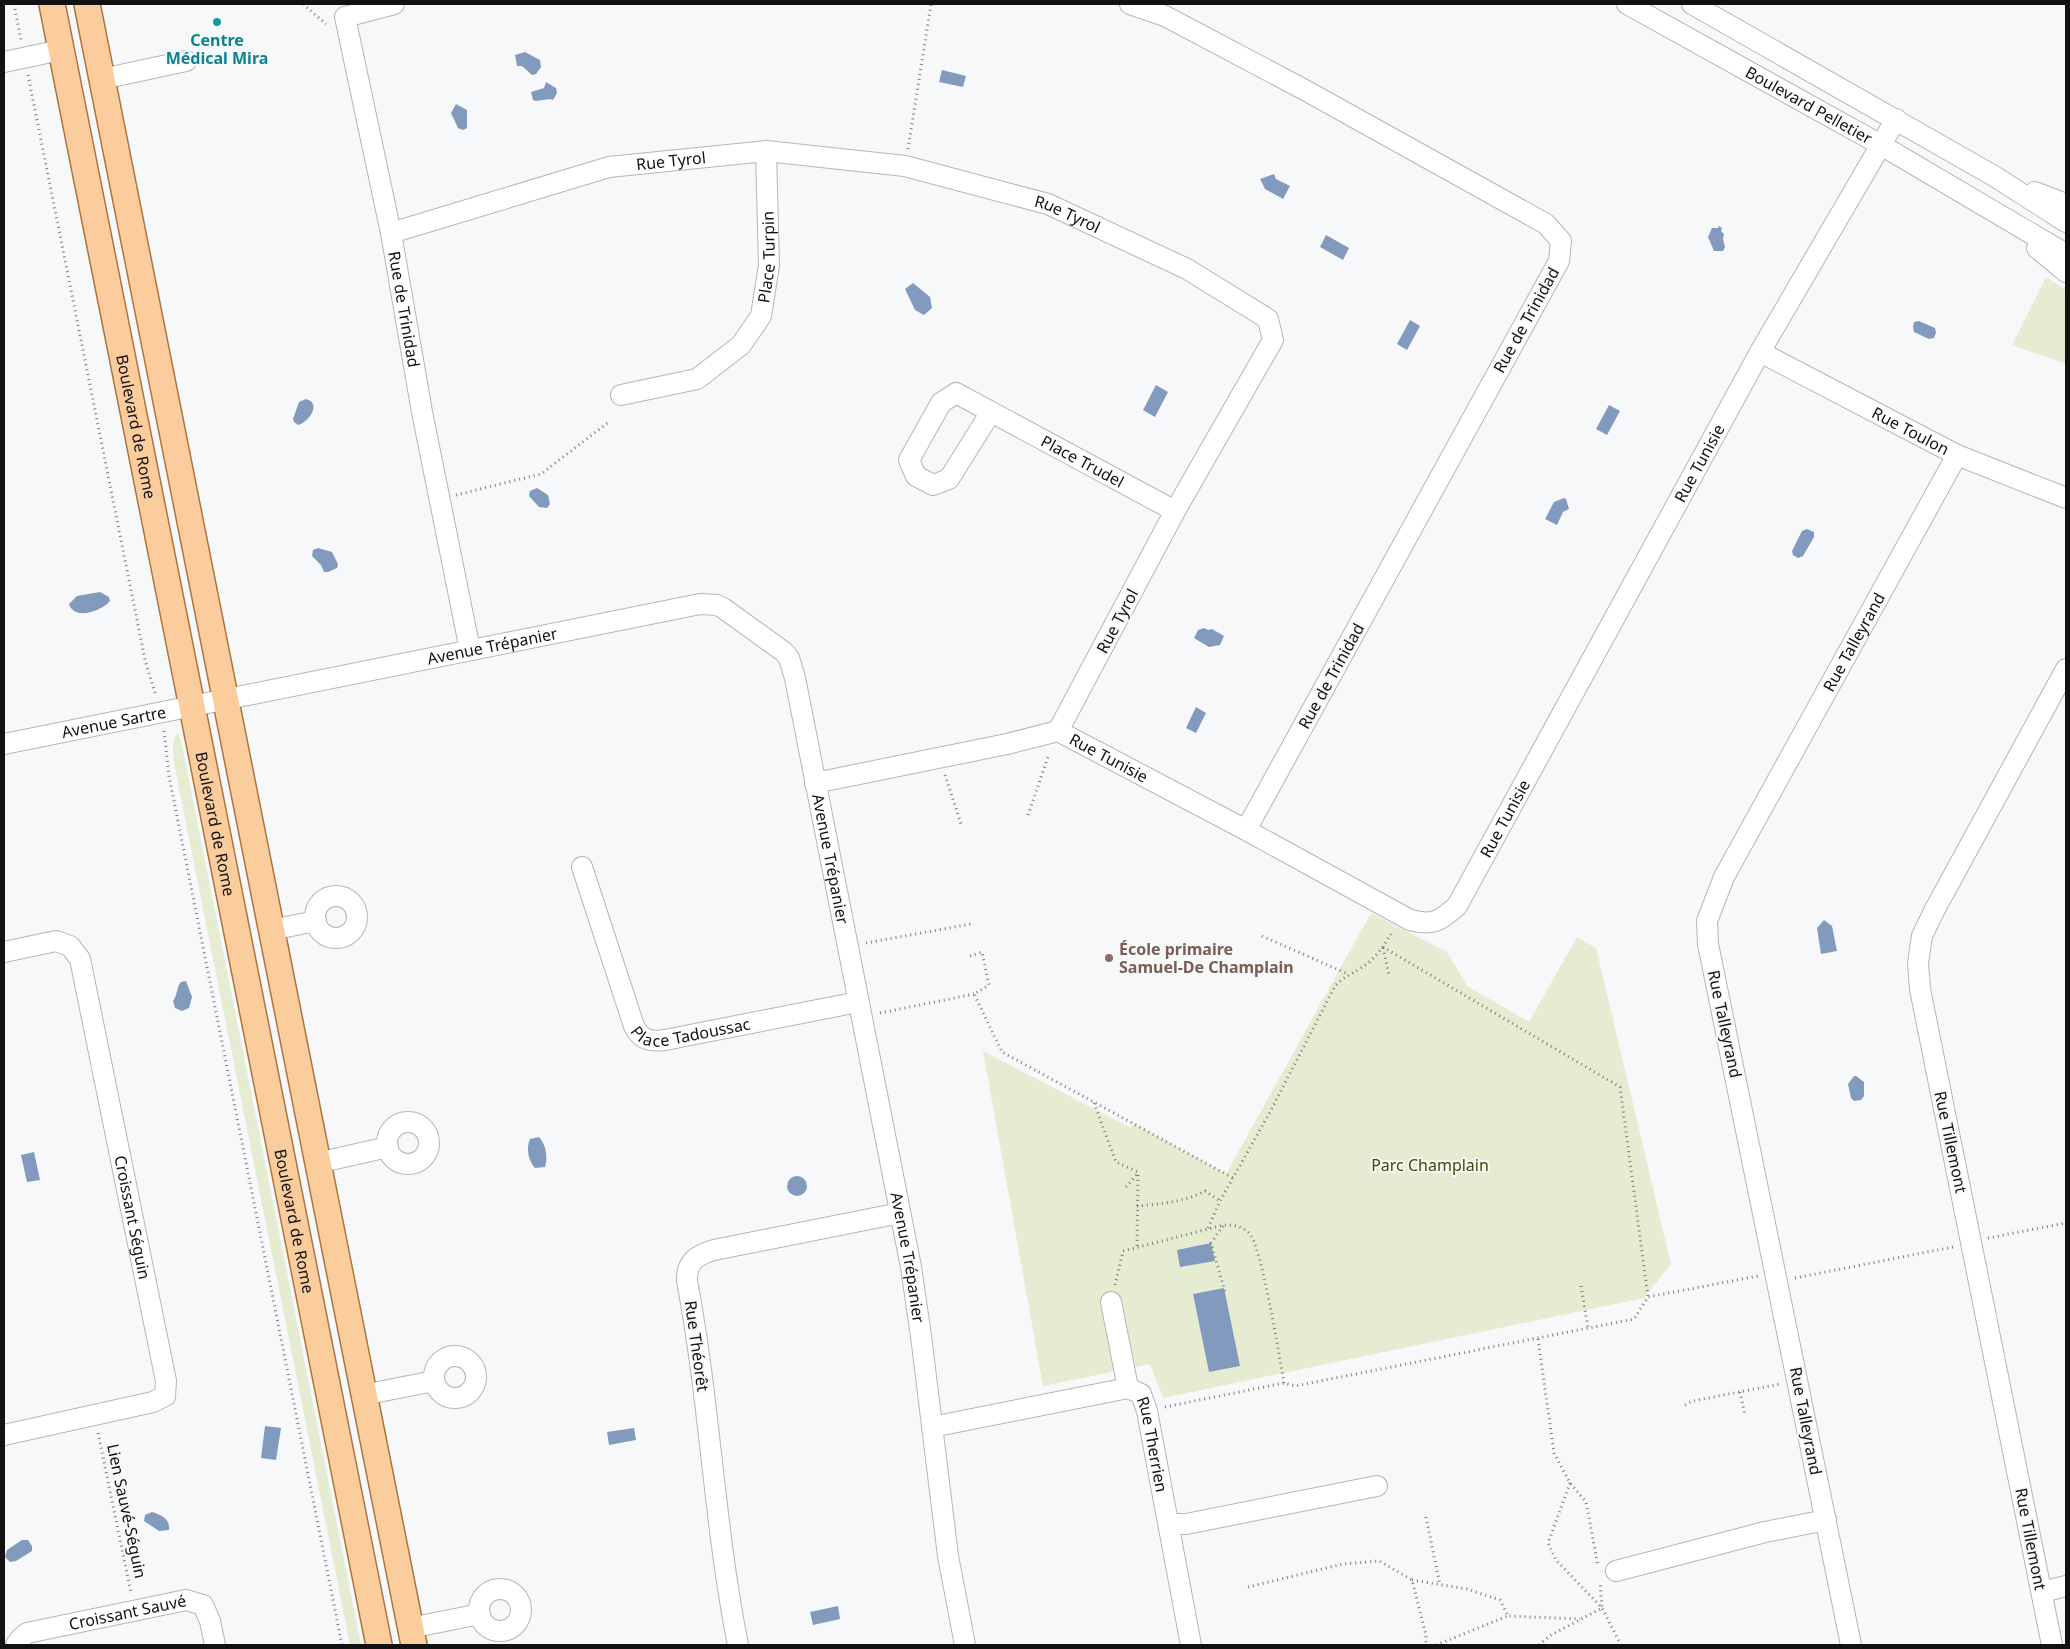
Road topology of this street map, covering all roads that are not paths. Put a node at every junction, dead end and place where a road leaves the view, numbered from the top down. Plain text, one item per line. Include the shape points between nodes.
1 (52, 4) edge
2 (87, 4) edge
3 (394, 4) edge
4 (1130, 4) edge
5 (1627, 4) edge
6 (1692, 4) edge
7 (61, 50) junction
8 (186, 61) dead end
9 (4, 62) edge
10 (102, 79) junction
11 (1896, 118) junction
12 (1881, 145) junction
13 (766, 151) junction
14 (1994, 176) junction
15 (2066, 204) edge
16 (1989, 208) junction
17 (2066, 222) edge
18 (391, 232) junction
19 (2066, 254) edge
20 (2066, 272) edge
21 (1760, 352) junction
22 (621, 395) dead end
23 (991, 412) junction
24 (1957, 455) junction
25 (2066, 498) edge
26 (1175, 511) junction
27 (470, 650) junction
28 (2066, 669) edge
29 (225, 701) junction
30 (192, 707) junction
31 (1058, 731) junction
32 (4, 744) edge
33 (815, 783) junction
34 (1246, 830) junction
35 (582, 867) dead end
36 (316, 922) dead end
37 (271, 930) junction
38 (4, 952) edge
39 (858, 1002) junction
40 (388, 1147) dead end
41 (318, 1163) junction
42 (900, 1213) junction
43 (1111, 1302) road end
44 (434, 1381) dead end
45 (1128, 1388) junction
46 (363, 1395) junction
47 (932, 1427) junction
48 (4, 1435) edge
49 (1377, 1486) dead end
50 (1826, 1520) junction
51 (1169, 1524) junction
52 (1616, 1571) dead end
53 (2066, 1586) edge
54 (2042, 1592) junction
55 (480, 1614) dead end
56 (412, 1637) edge
57 (16, 1645) edge
58 (215, 1645) edge
59 (379, 1645) edge
60 (738, 1645) edge
61 (965, 1645) edge
62 (1192, 1645) edge
63 (1851, 1645) edge
64 (2052, 1645) edge

1 - 7 main road, Boulevard de Rome
2 - 10 main road, Boulevard de Rome
3 - 18 street, Rue de Trinidad via 345,17
4 - 34 street, Rue de Trinidad via 1165,16 1303,89 1546,224 1561,241 1559,261
5 - 12 street, Boulevard Pelletier
6 - 11 street, Boulevard Pelletier
7 - 9 street
7 - 30 main road, Boulevard de Rome
8 - 10 street
10 - 29 main road, Boulevard de Rome
11 - 12 street, Rue Tunisie
11 - 14 street, Boulevard Pelletier
12 - 16 street, Boulevard Pelletier
12 - 21 street, Rue Tunisie
13 - 18 street, Rue Tyrol via 608,166
13 - 22 street, Place Turpin via 769,265 761,316 741,345 697,379
13 - 26 street, Rue Tyrol via 905,166 1048,204 1187,268 1268,319 1273,340
14 - 15 street, Boulevard Pelletier
14 - 17 street, Boulevard Pelletier
16 - 19 street, Boulevard Pelletier
16 - 20 street, Boulevard Pelletier
18 - 27 street, Rue de Trinidad via 422,412
21 - 24 street, Rue Toulon
21 - 34 street, Rue Tunisie via 1457,906 1441,920 1425,924 1402,916
23 - 23 street, Place Trudel via 956,393 941,403 909,460 916,476 933,485 949,479
23 - 26 street, Place Trudel
24 - 25 street, Rue Toulon
24 - 50 street, Rue Talleyrand via 1724,877 1707,921 1708,944
26 - 31 street, Rue Tyrol
27 - 29 street, Avenue Trépanier
27 - 33 street, Avenue Trépanier via 689,606 717,605 779,646 789,658
28 - 54 street, Rue Tillemont via 1934,911 1922,936 1918,963 1920,989
29 - 30 street, Avenue Sartre
29 - 37 main road, Boulevard de Rome
30 - 32 street, Avenue Sartre
30 - 59 main road, Boulevard de Rome
31 - 33 street, Rue Tunisie
31 - 34 street, Rue Tunisie
33 - 39 street, Avenue Trépanier
35 - 39 street, Place Tadoussac via 634,1026 643,1038 665,1040
36 - 37 street
37 - 41 main road, Boulevard de Rome
38 - 48 street, Croissant Séguin via 56,941 70,946 80,959 166,1381 165,1396 153,1402
39 - 42 street, Avenue Trépanier
40 - 41 street
41 - 46 main road, Boulevard de Rome
42 - 47 street, Avenue Trépanier via 917,1301
42 - 60 street, Rue Théorêt via 704,1252 690,1263 687,1281 701,1364 725,1572
43 - 45 street
44 - 46 street
45 - 47 street, Rue Therrien
45 - 51 street, Rue Therrien via 1141,1394 1147,1412
46 - 56 main road, Boulevard de Rome
47 - 61 street, Avenue Trépanier via 948,1556
49 - 51 street via 1186,1524
50 - 52 street
50 - 63 street, Rue Talleyrand
51 - 62 street, Rue Therrien
53 - 54 street
54 - 64 street, Rue Tillemont
55 - 56 street, Boulevard de Rome
57 - 58 street, Croissant Sauvé via 27,1634 186,1600 203,1605

